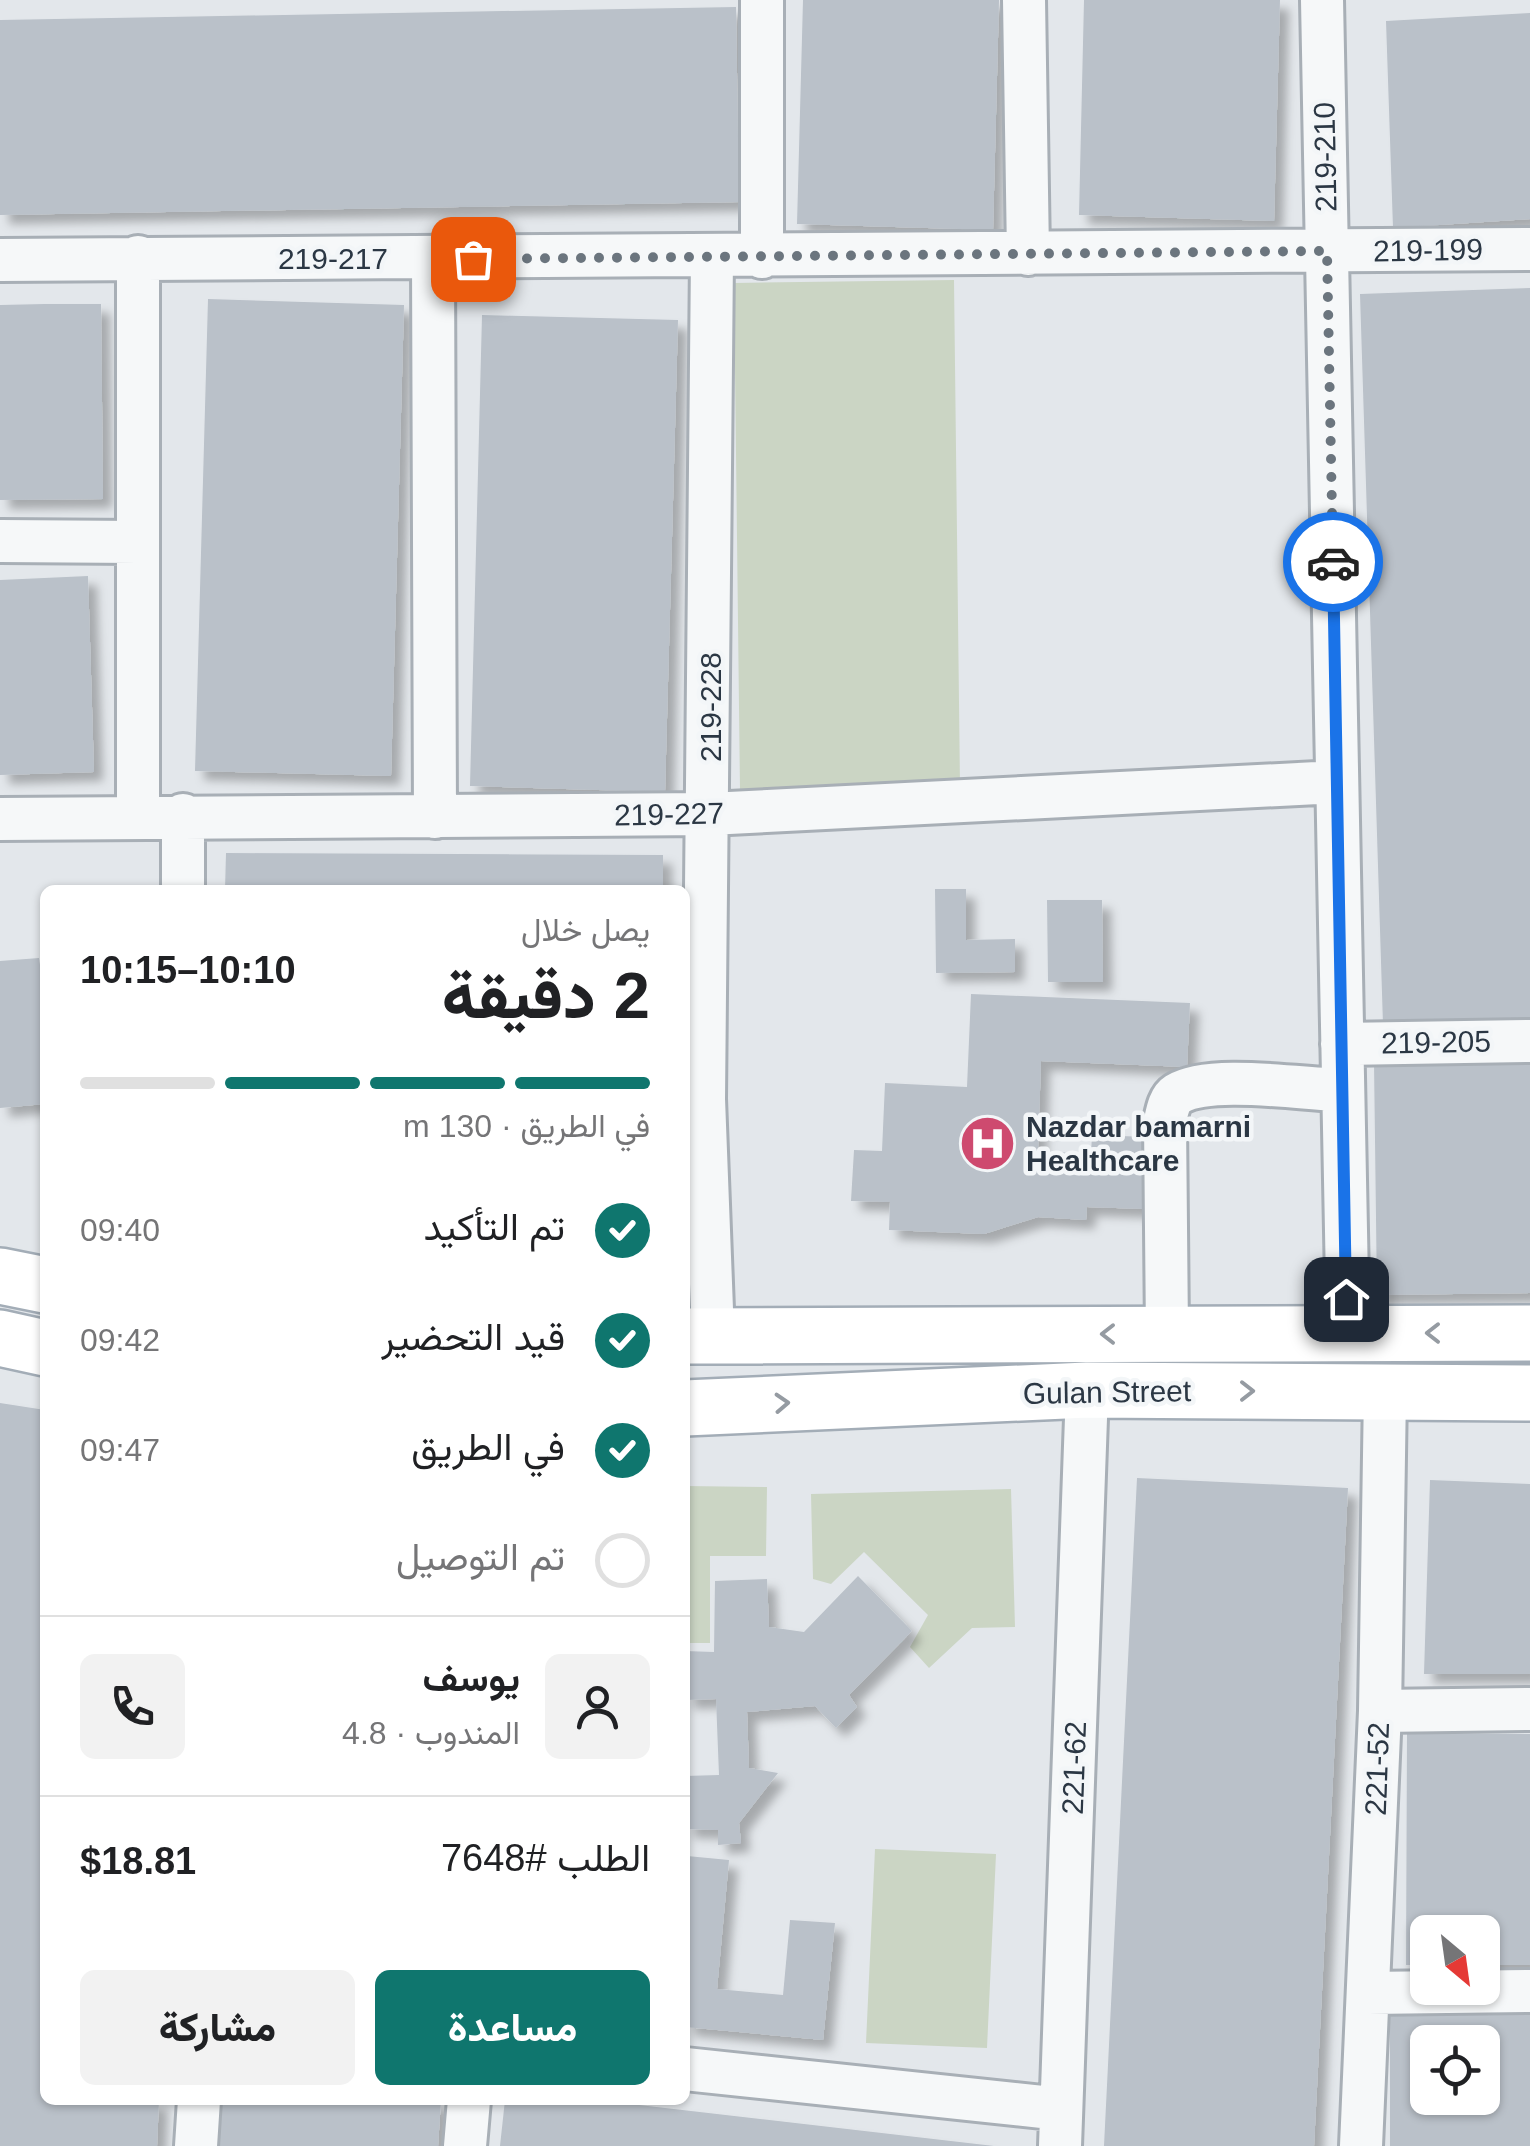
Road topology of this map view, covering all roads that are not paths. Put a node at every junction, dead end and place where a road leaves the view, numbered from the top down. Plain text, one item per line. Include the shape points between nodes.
1 (762, 0) edge
2 (1024, 0) edge
3 (1322, 0) edge
4 (1530, 249) edge
5 (1327, 251) junction
6 (1028, 254) junction
7 (138, 257) junction
8 (712, 257) junction
9 (762, 257) junction
10 (433, 259) junction
11 (0, 260) edge
12 (0, 542) edge
13 (138, 542) junction
14 (1337, 782) junction
15 (709, 814) junction
16 (138, 815) junction
17 (183, 815) junction
18 (435, 817) junction
19 (0, 819) edge
20 (183, 885) edge
21 (1530, 1041) edge
22 (1342, 1044) junction
23 (1340, 1090) junction
24 (694, 1099) edge
25 (0, 1276) edge
26 (40, 1284) edge
27 (1530, 1332) edge
28 (1167, 1334) junction
29 (1348, 1334) junction
30 (699, 1336) edge
31 (0, 1338) edge
32 (40, 1347) edge
33 (1087, 1390) junction
34 (1385, 1392) junction
35 (1530, 1392) edge
36 (690, 1408) edge
37 (1530, 1709) edge
38 (1380, 1711) junction
39 (1530, 1991) edge
40 (1368, 1993) junction
41 (690, 2070) edge
42 (198, 2105) edge
43 (468, 2105) edge
44 (1061, 2128) edge
45 (196, 2146) edge
46 (465, 2146) edge
47 (1361, 2146) edge

1 - 9 street
2 - 6 street
3 - 5 street, 219-210
4 - 5 street, 219-199
5 - 6 street, 219-217
5 - 14 street, 219-210
6 - 9 street, 219-217
7 - 10 street, 219-217
7 - 11 street, 219-217
7 - 13 street
8 - 9 street, 219-217
8 - 10 street, 219-217
8 - 15 street, 219-228
10 - 18 street
12 - 13 street
13 - 16 street
14 - 15 street, 219-227
14 - 22 street, 219-210
15 - 18 street, 219-227
15 - 24 street, 219-228
16 - 17 street, 219-227
16 - 19 street, 219-227
17 - 18 street, 219-227
17 - 20 street
21 - 22 street, 219-205
22 - 23 street, 219-210
23 - 28 street via 1205,1085 1170,1102 1164,1122
23 - 29 street, 219-210
24 - 30 street, 219-228
25 - 26 main road
27 -> 29 main road, Gulan Street
28 - 29 main road, Gulan Street
28 -> 30 main road, Gulan Street
31 - 32 main road
33 -> 34 main road, Gulan Street
36 -> 33 main road, Gulan Street
33 - 44 street, 221-62
34 - 35 main road, Gulan Street
34 - 38 street, 221-52
37 - 38 street
38 - 40 street, 221-52
39 - 40 street
40 - 47 street, 221-52
41 - 44 street
42 - 45 street
43 - 46 street

